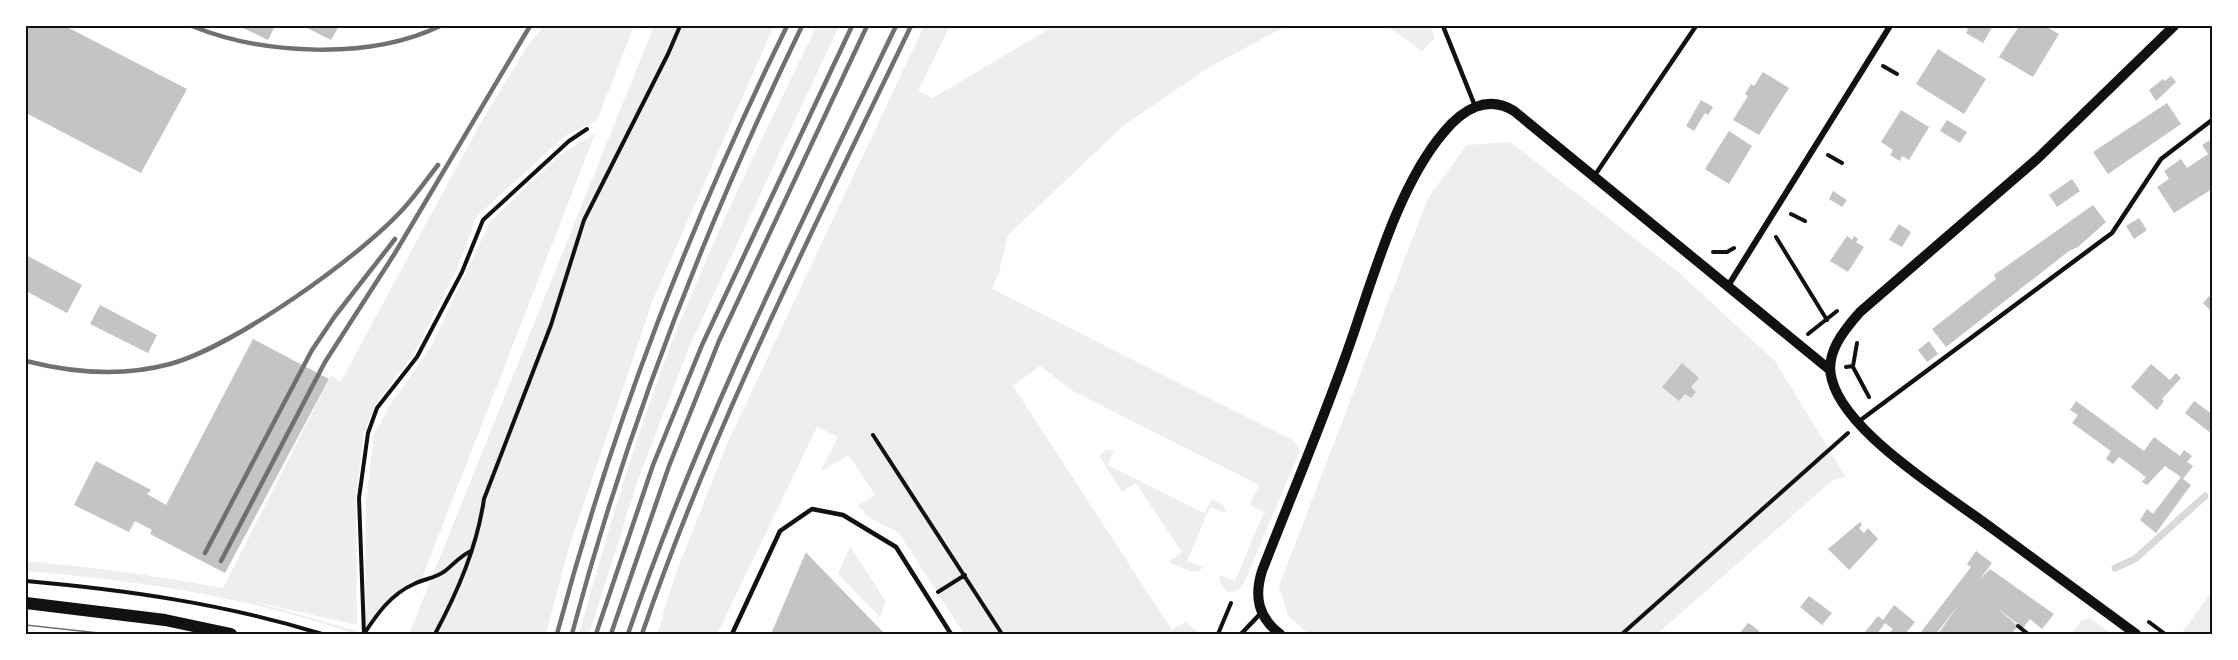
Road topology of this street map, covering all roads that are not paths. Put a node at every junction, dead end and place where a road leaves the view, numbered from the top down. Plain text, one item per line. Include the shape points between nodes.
1 (1443, 26) edge
2 (1696, 26) edge
3 (1890, 26) edge
4 (2174, 26) edge
5 (1475, 106) junction
6 (2212, 120) edge
7 (1594, 176) junction
8 (1728, 286) junction
9 (1830, 370) junction
10 (1858, 422) junction
11 (26, 603) edge
12 (1261, 613) junction
13 (231, 634) edge
14 (732, 634) edge
15 (951, 634) edge
16 (1241, 634) edge
17 (1280, 634) edge
18 (2136, 634) edge

1 - 5 lane
2 - 7 lane
3 - 8 street
4 - 9 street via 2037,159 1860,312 1838,340
5 - 7 street via 1486,103 1508,107
5 - 12 street via 1443,132 1400,208 1317,435 1262,571 1257,597
6 - 10 lane via 2161,159 2112,233
7 - 8 street
8 - 9 street
9 - 10 street via 1838,397
10 - 18 street via 1891,453
11 - 13 main road via 154,618
12 - 16 lane
12 - 17 street
14 - 15 lane via 780,531 812,509 843,516 896,547

